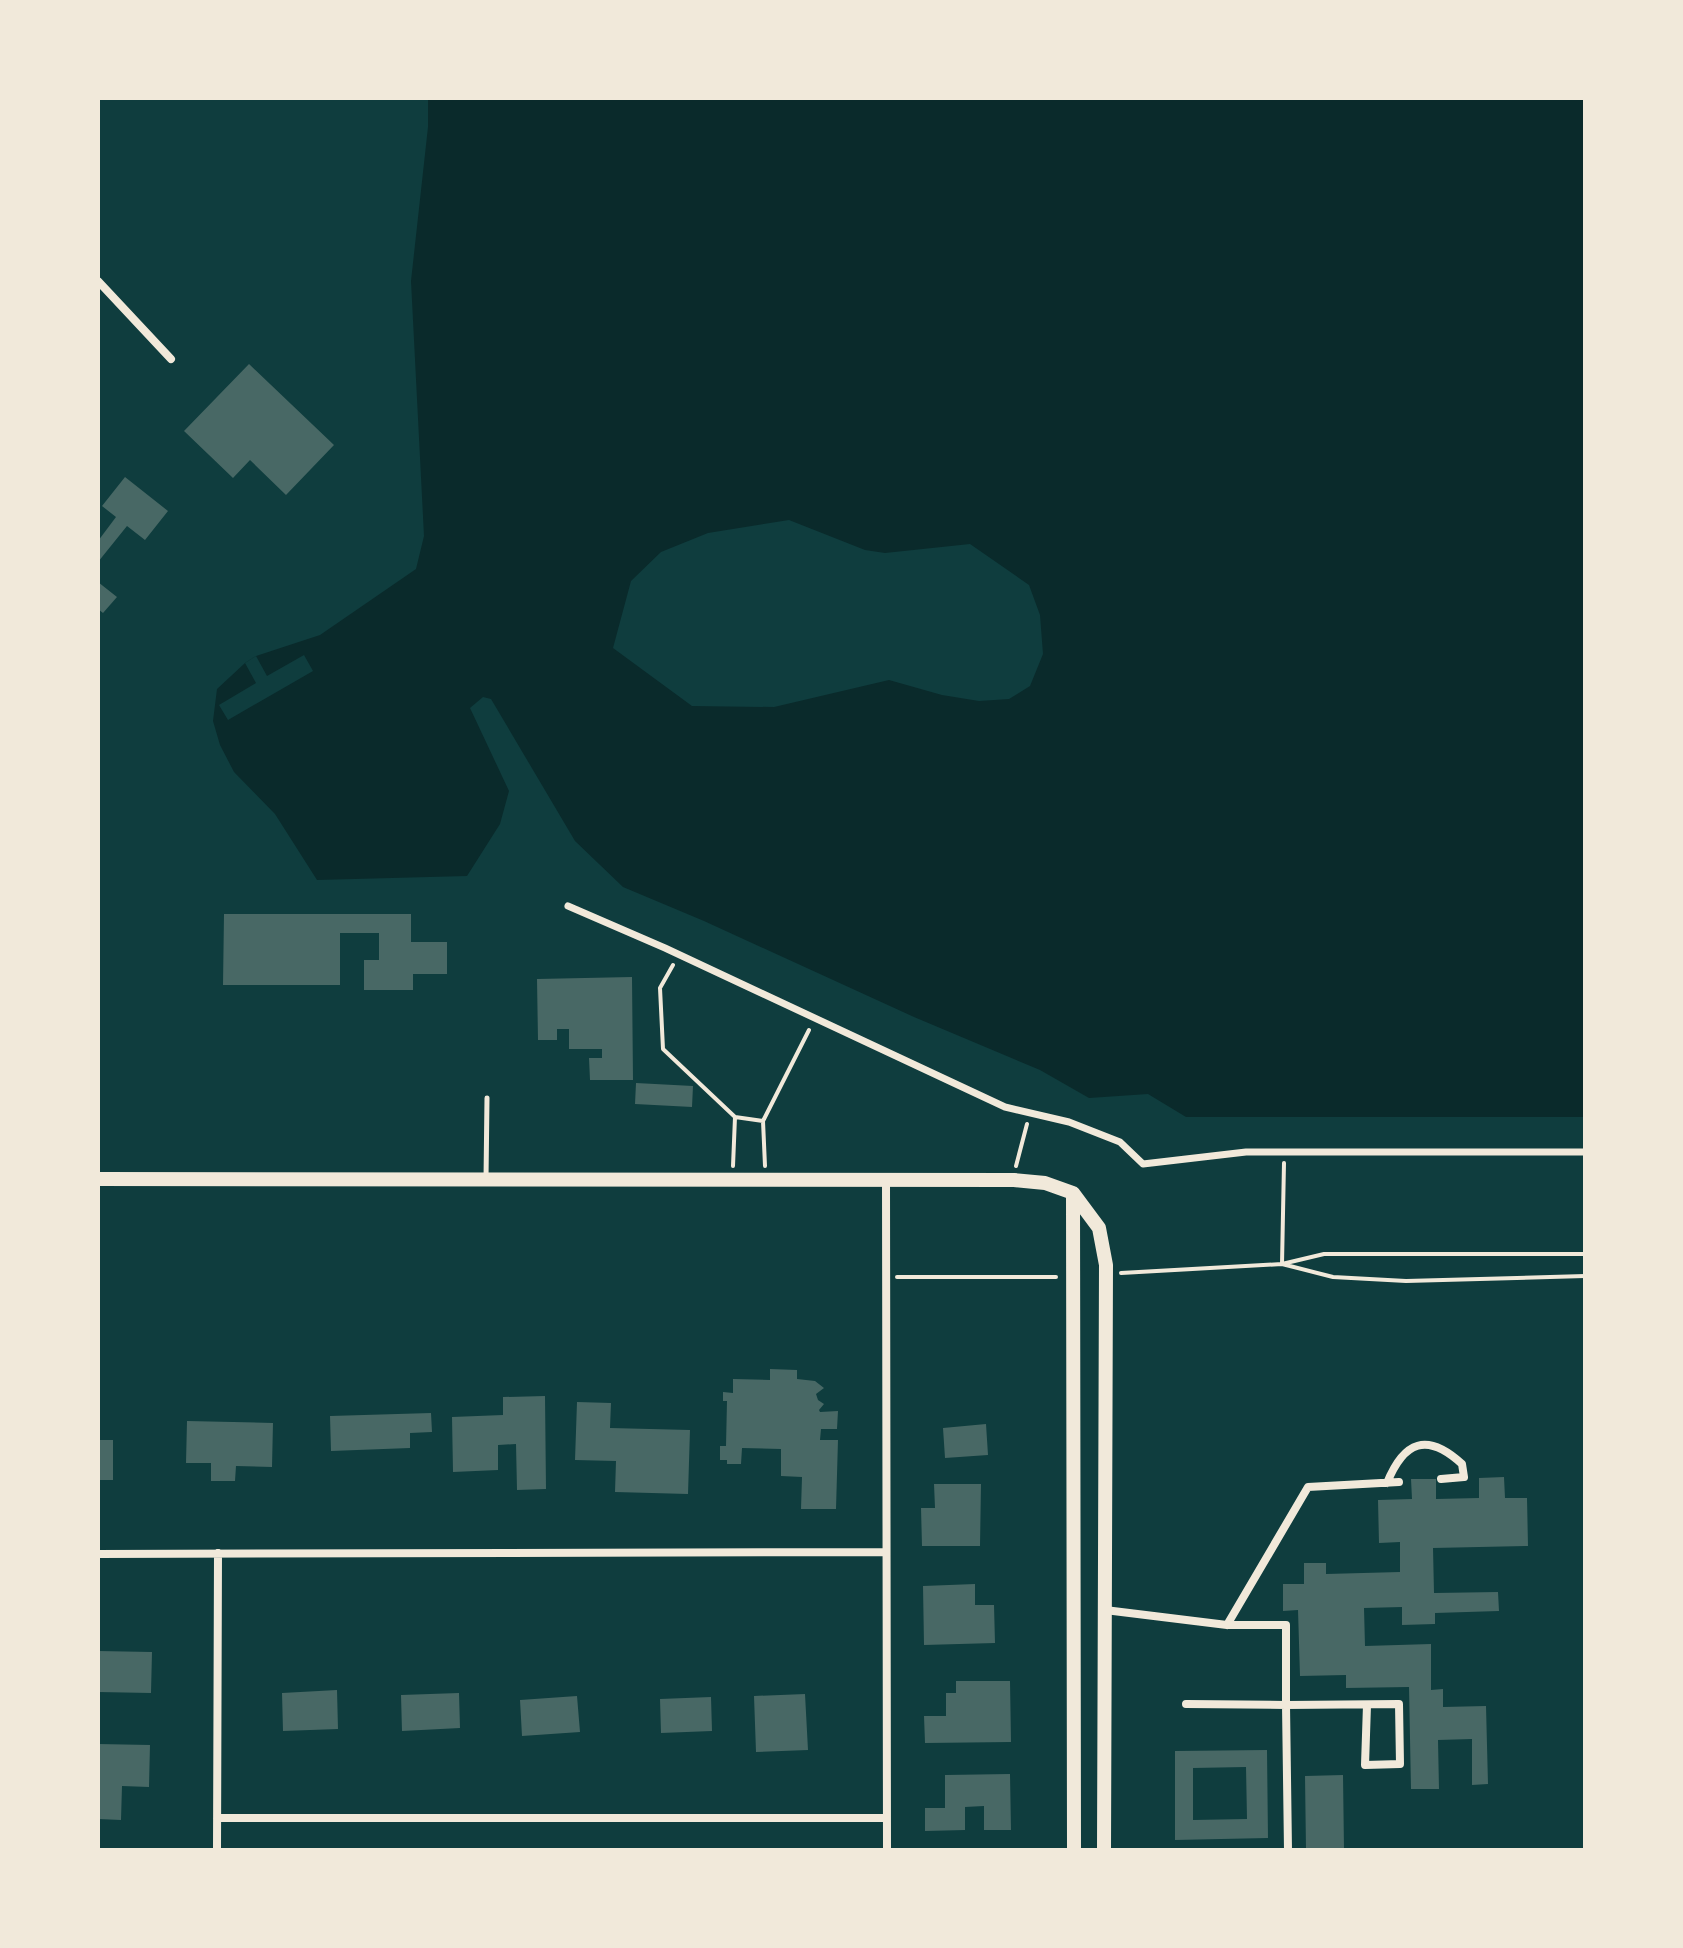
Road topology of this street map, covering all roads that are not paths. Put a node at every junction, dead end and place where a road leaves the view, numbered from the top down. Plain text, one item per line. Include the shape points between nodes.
1 (98, 281) edge
2 (171, 359) dead end
3 (568, 906) dead end
4 (487, 1098) dead end
5 (1585, 1152) edge
6 (98, 1179) edge
7 (486, 1180) junction
8 (886, 1181) junction
9 (1073, 1193) junction
10 (1441, 1479) dead end
11 (1399, 1482) dead end
12 (1387, 1483) junction
13 (886, 1552) junction
14 (218, 1553) junction
15 (98, 1554) edge
16 (1105, 1610) junction
17 (1227, 1625) junction
18 (1186, 1704) dead end
19 (1286, 1705) junction
20 (1367, 1705) junction
21 (217, 1818) junction
22 (887, 1818) junction
23 (217, 1850) edge
24 (887, 1850) edge
25 (1074, 1850) edge
26 (1104, 1850) edge
27 (1288, 1850) edge

1 - 2 street
3 - 5 street via 1005,1107 1069,1122 1120,1142 1143,1164 1246,1152
4 - 7 lane
6 - 7 main road
7 - 8 main road
8 - 9 main road via 1014,1180
8 - 13 street
9 - 16 main road via 1099,1228 1106,1274
9 - 25 main road
10 - 12 street via 1464,1477 1462,1464 1443,1448 1427,1444 1403,1454
11 - 12 street
12 - 17 street via 1308,1487
13 - 14 street
13 - 22 street
14 - 15 street
14 - 21 street
16 - 17 street
16 - 26 main road
17 - 19 street via 1286,1625
18 - 19 street
19 - 20 street
19 - 27 street
20 - 20 street via 1399,1704 1400,1764 1365,1765
21 - 22 street
21 - 23 street
22 - 24 street

